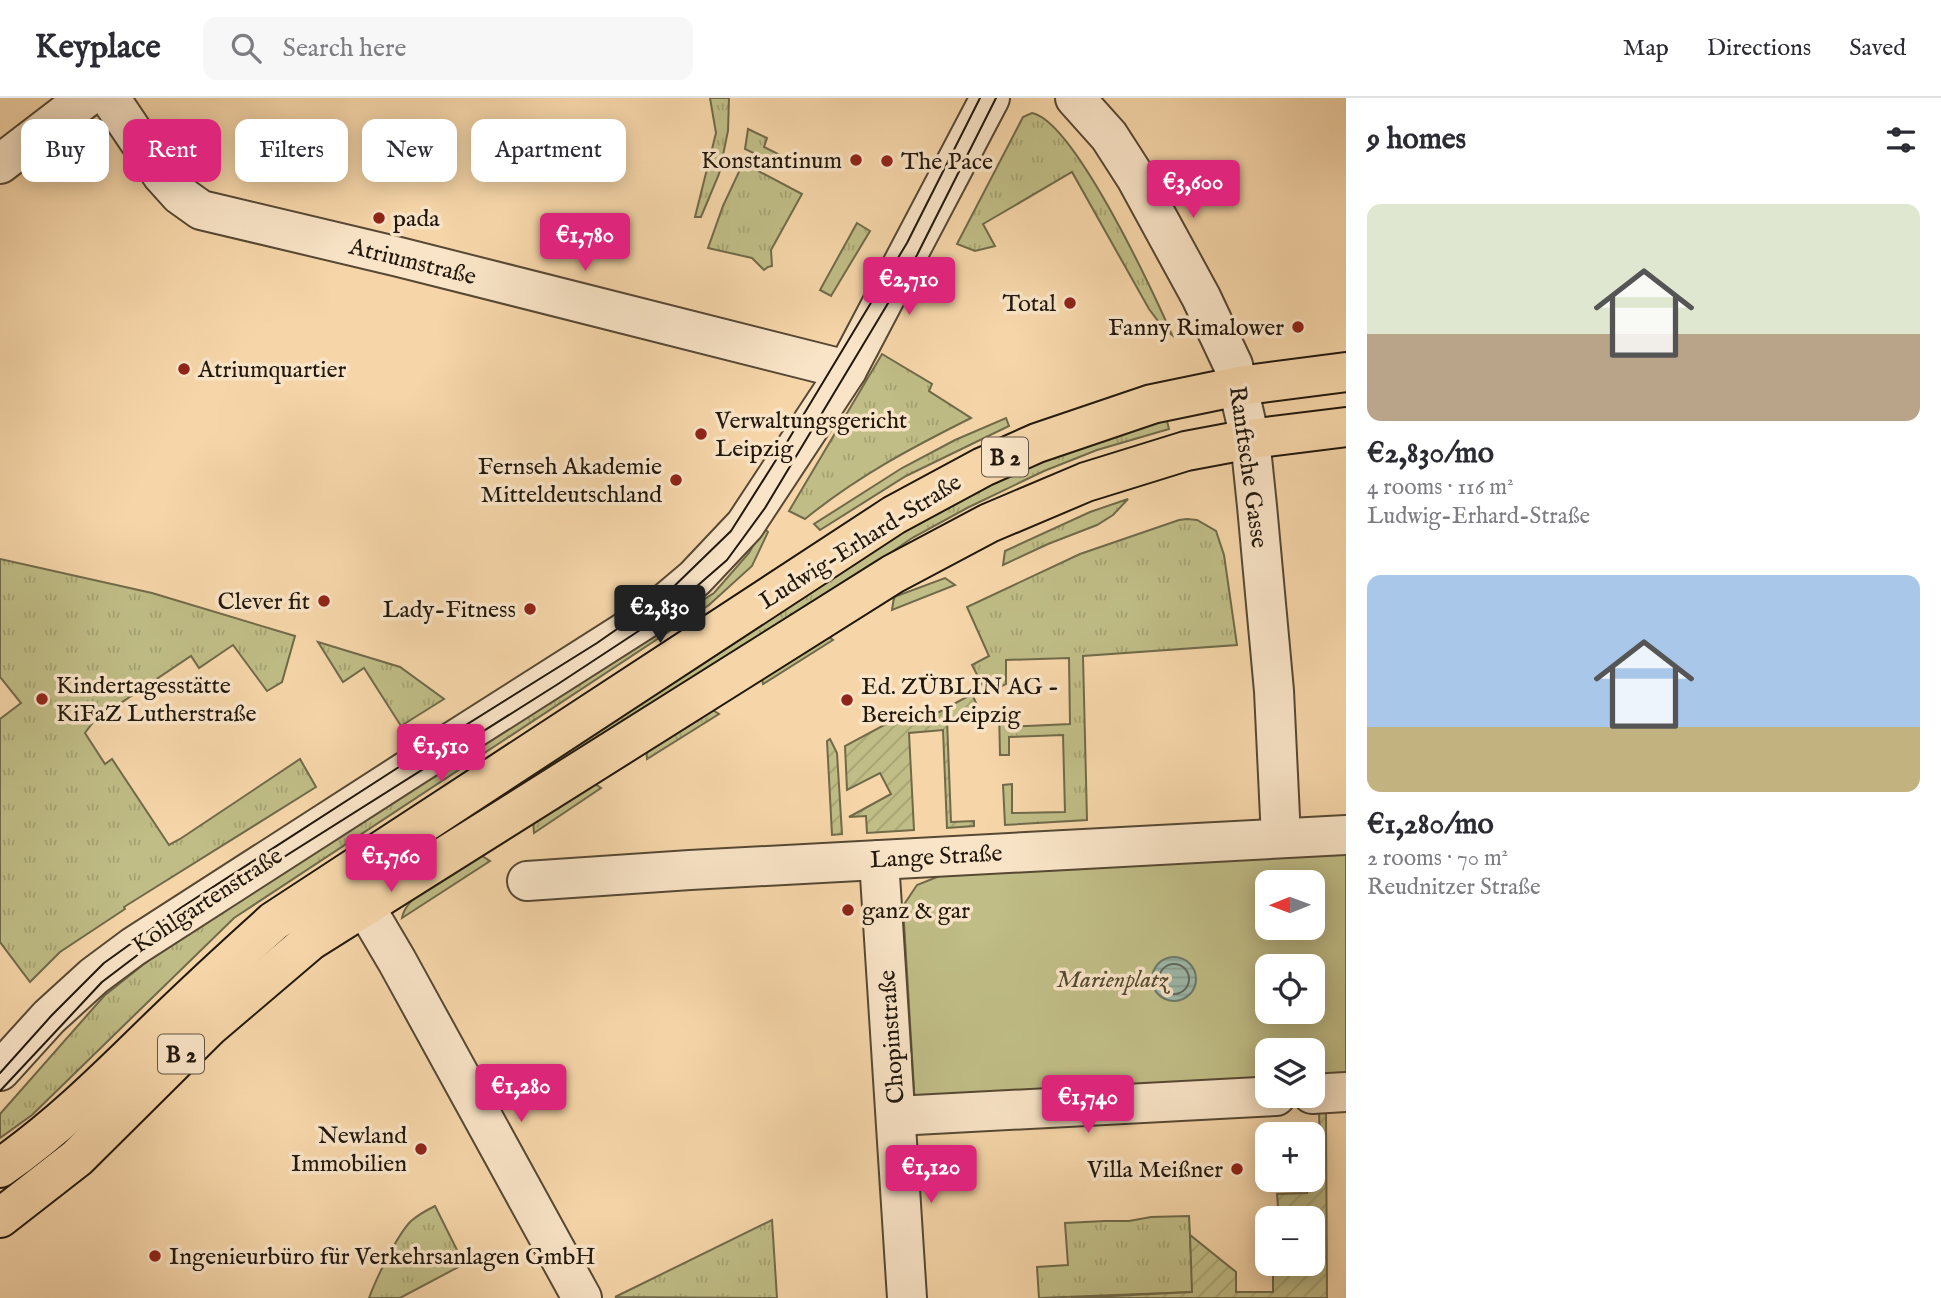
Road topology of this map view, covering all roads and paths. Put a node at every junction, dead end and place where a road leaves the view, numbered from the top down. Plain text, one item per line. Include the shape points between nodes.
1 (86, 98) edge
2 (110, 98) edge
3 (990, 98) edge
4 (1075, 98) edge
5 (0, 164) edge
6 (847, 370) junction
7 (1346, 372) edge
8 (1239, 386) junction
9 (1346, 427) edge
10 (1250, 439) junction
11 (1346, 835) edge
12 (1281, 838) junction
13 (879, 859) junction
14 (345, 874) junction
15 (527, 881) dead end
16 (364, 907) junction
17 (0, 1071) edge
18 (1346, 1092) edge
19 (1325, 1093) edge
20 (1255, 1097) edge
21 (896, 1116) junction
22 (0, 1168) edge
23 (0, 1217) edge
24 (582, 1298) edge
25 (907, 1298) edge

1 - 5 street
2 - 6 street, Atriumstraße via 162,175 201,210
3 - 6 street, Kohlgartenstraße
4 - 8 street, Ranftsche Gasse via 1109,136 1136,178 1220,336
6 - 17 street, Kohlgartenstraße via 745,525 659,608 133,947 49,1017
7 - 8 main road, Ludwig-Erhard-Straße / B 2
8 - 10 street, Ranftsche Gasse
8 - 14 main road, Ludwig-Erhard-Straße / B 2 via 1152,404 1037,443 894,515
9 - 10 main road, Ludwig-Erhard-Straße / B 2
10 - 12 street, Ranftsche Gasse via 1274,691
10 - 16 main road, Ludwig-Erhard-Straße / B 2 via 1186,451 1086,482 989,523 893,574
11 - 12 street, Lange Straße
12 - 13 street, Lange Straße
13 - 15 street, Lange Straße
13 - 21 street, Chopinstraße
14 - 16 street
14 - 22 main road, Ludwig-Erhard-Straße / B 2 via 274,921 75,1110
16 - 23 main road, Ludwig-Erhard-Straße / B 2 via 287,960 209,1027 77,1158
16 - 24 street
18 - 19 street
20 - 21 street
21 - 25 street, Chopinstraße

